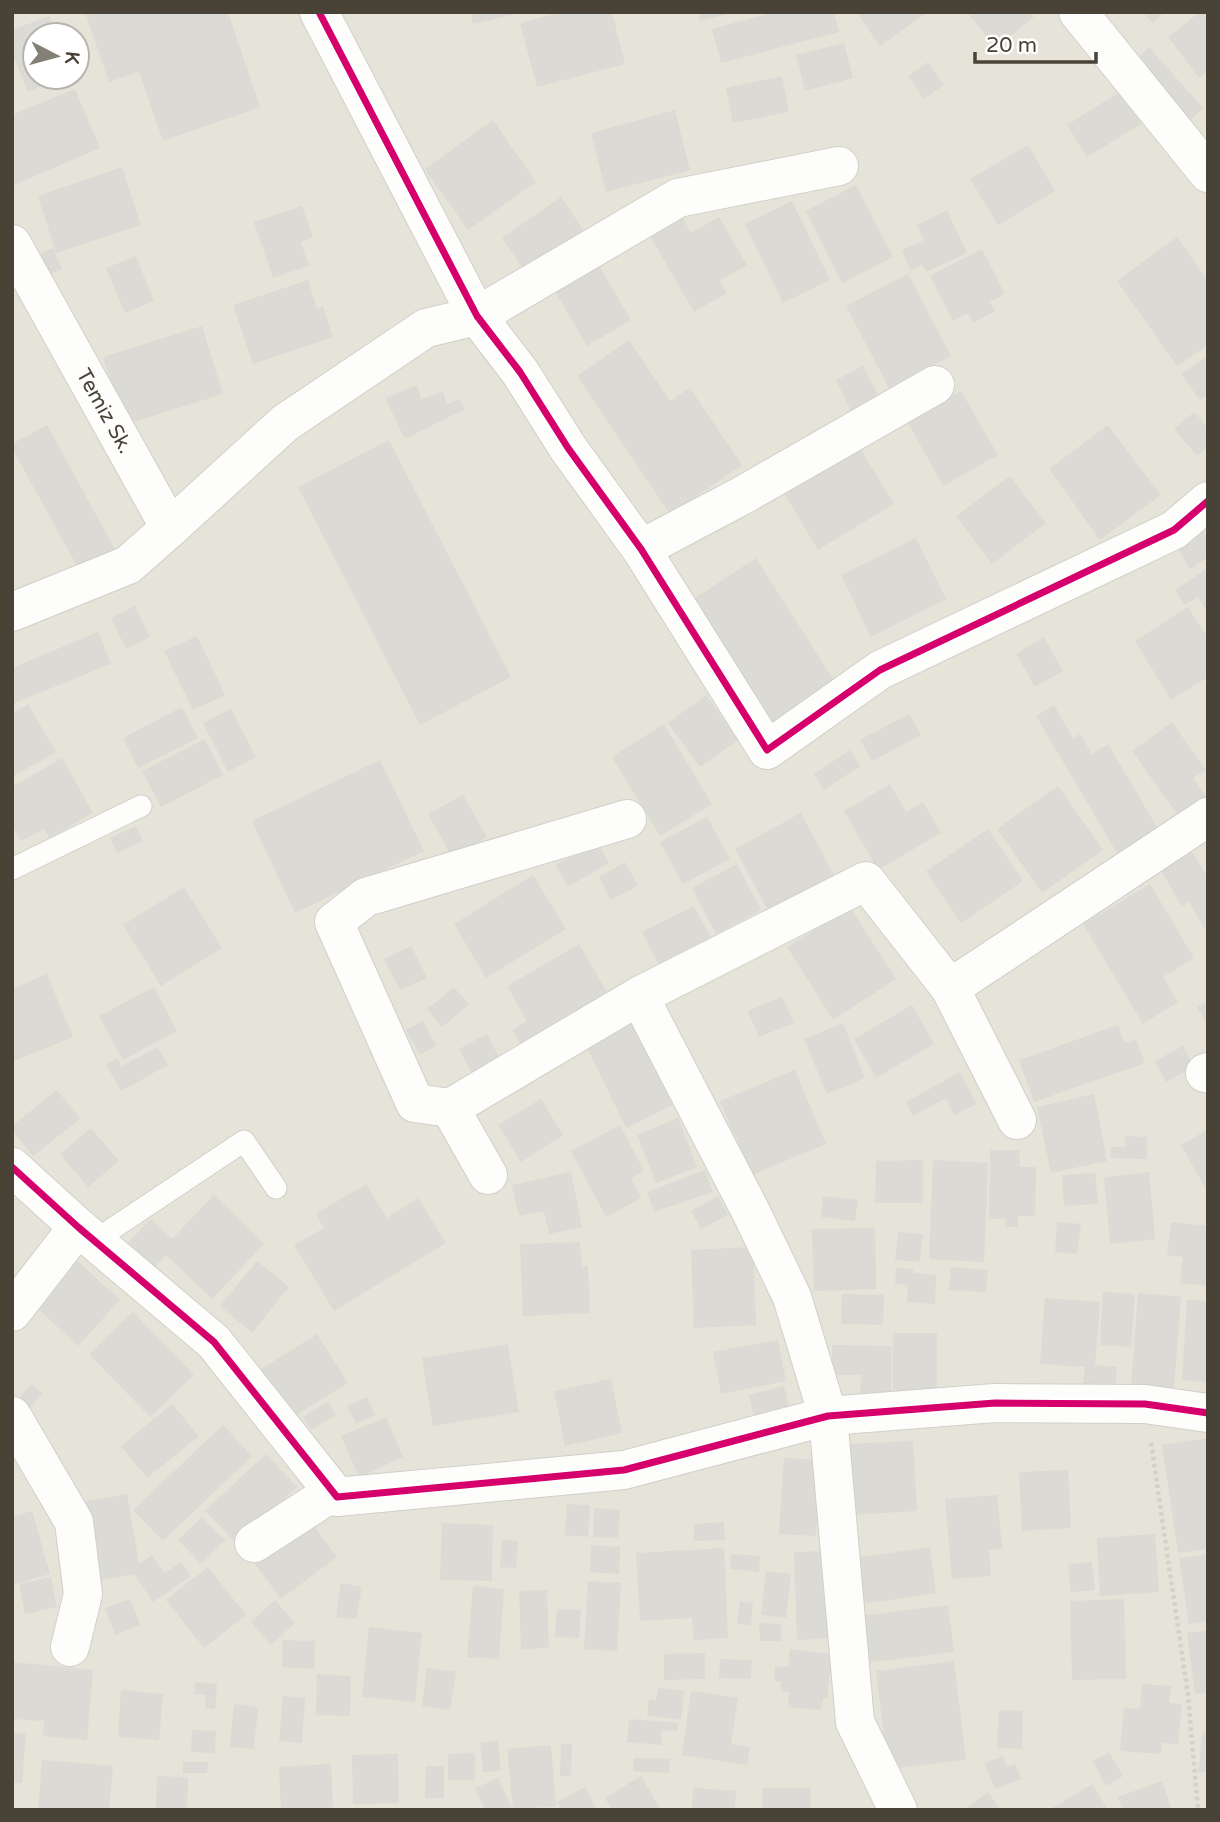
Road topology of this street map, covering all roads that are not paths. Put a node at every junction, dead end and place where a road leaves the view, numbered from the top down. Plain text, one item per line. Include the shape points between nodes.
1 (319, 12) edge
2 (1078, 12) edge
3 (839, 166) dead end
4 (1208, 173) edge
5 (12, 244) edge
6 (477, 316) junction
7 (935, 384) dead end
8 (1208, 501) edge
9 (170, 528) junction
10 (641, 549) junction
11 (12, 612) edge
12 (141, 806) dead end
13 (1208, 817) edge
14 (626, 819) dead end
15 (12, 869) edge
16 (950, 988) junction
17 (639, 996) junction
18 (450, 1108) junction
19 (1017, 1120) dead end
20 (12, 1167) edge
21 (488, 1175) dead end
22 (276, 1188) dead end
23 (86, 1234) junction
24 (12, 1312) edge
25 (1208, 1413) edge
26 (12, 1416) edge
27 (828, 1416) junction
28 (333, 1492) junction
29 (254, 1543) dead end
30 (70, 1647) dead end
31 (898, 1810) edge

1 - 6 street
2 - 4 street
3 - 6 street via 678,198
5 - 9 street, Temiz Sk.
6 - 9 street via 426,328 285,423
6 - 10 street
7 - 10 street
8 - 10 street via 1174,530 880,670 767,750
9 - 11 street via 128,565
12 - 15 lane
13 - 16 street
14 - 18 street via 366,897 334,922 415,1103
16 - 17 street via 866,881
16 - 19 street
17 - 18 street
17 - 27 street via 792,1297
18 - 21 street
20 - 23 street
22 - 23 lane via 244,1141
23 - 24 street
23 - 28 street via 214,1342
25 - 27 street via 1145,1404 995,1403
26 - 30 street via 74,1522 83,1594
27 - 28 street via 624,1470 337,1497
27 - 31 street via 855,1722
28 - 29 street

